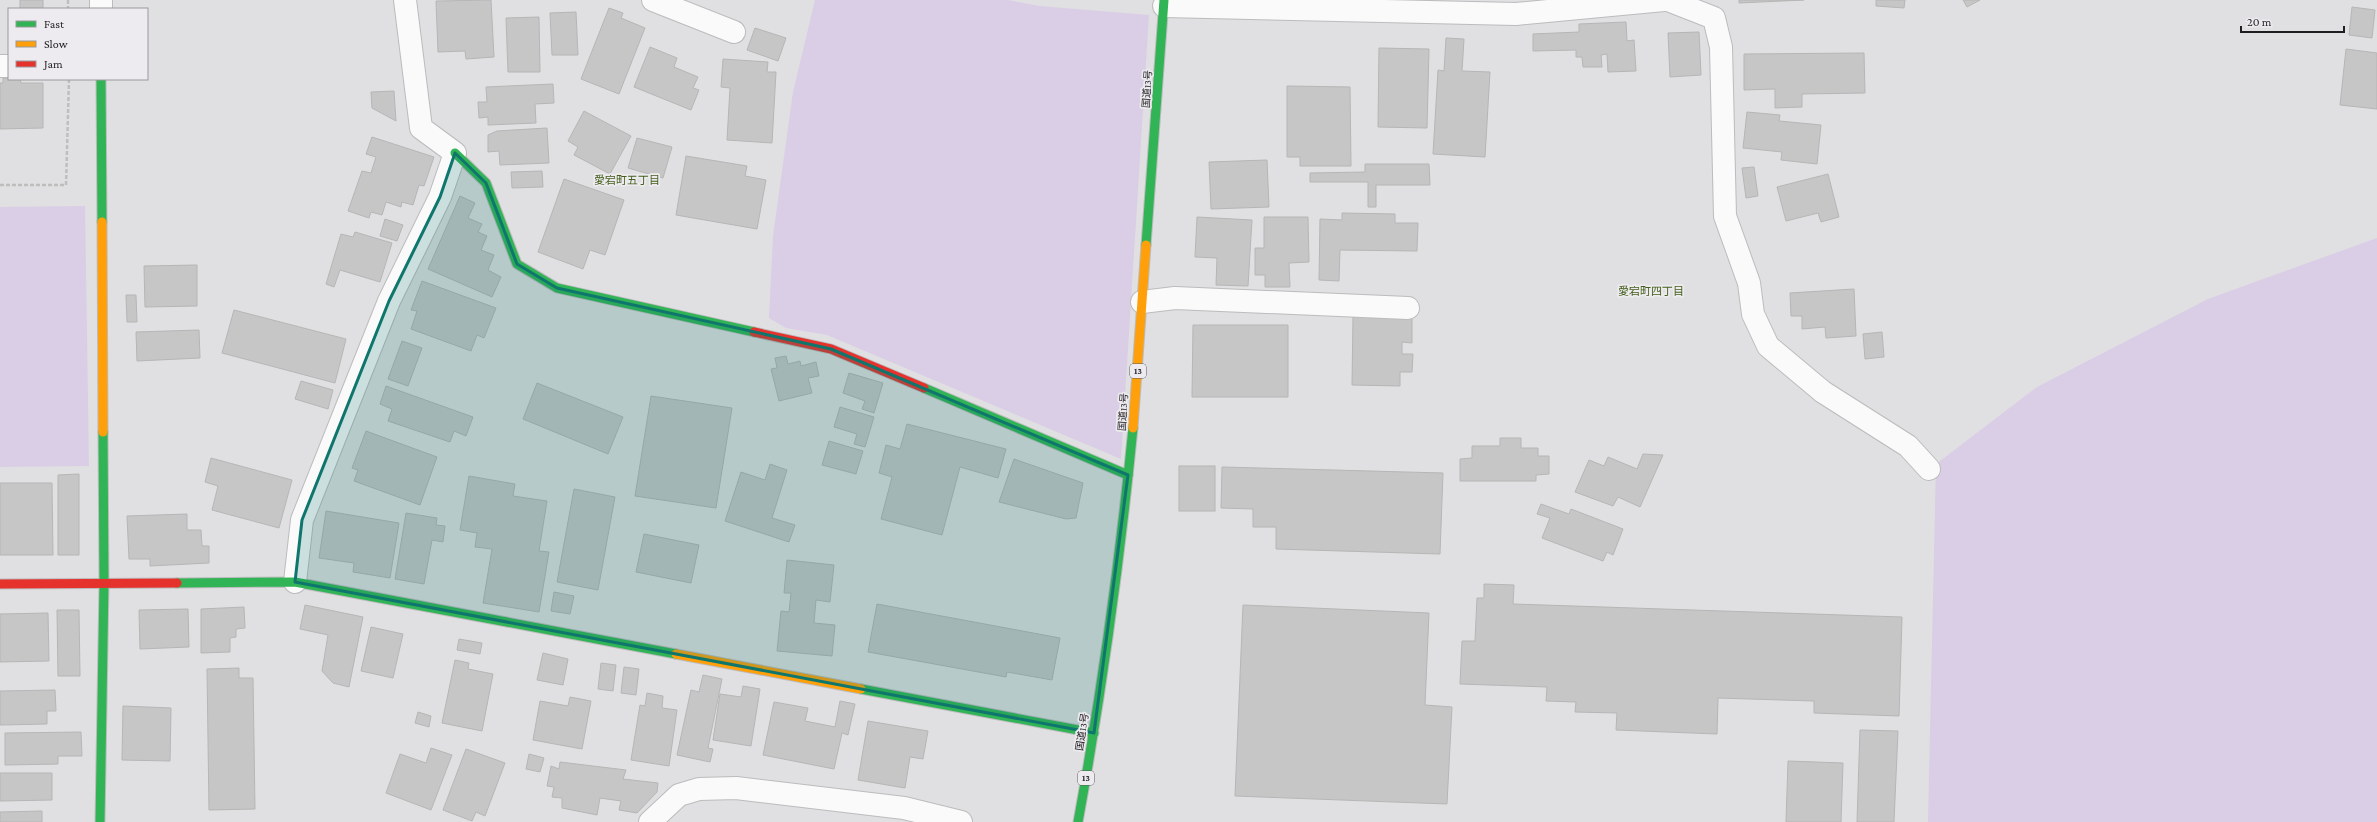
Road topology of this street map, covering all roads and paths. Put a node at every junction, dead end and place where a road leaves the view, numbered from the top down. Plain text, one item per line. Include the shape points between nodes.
1 (405, 0) edge
2 (653, 0) edge
3 (1664, 0) edge
4 (1668, 0) edge
5 (1164, 3) edge
6 (734, 32) dead end
7 (69, 80) edge
8 (101, 80) edge
9 (455, 153) junction
10 (0, 185) edge
11 (1142, 302) junction
12 (1408, 308) dead end
13 (1929, 469) dead end
14 (1128, 475) junction
15 (295, 582) junction
16 (104, 583) junction
17 (0, 584) edge
18 (1094, 733) junction
19 (100, 822) edge
20 (650, 822) edge
21 (961, 822) edge
22 (1078, 822) edge

1 - 9 street via 421,128
2 - 6 street
3 - 5 street via 1516,14
4 - 13 street via 1714,18 1721,47 1725,216 1749,283 1753,314 1768,346 1822,392 1908,446
5 - 11 main road, 国道13号 / 13
7 - 10 path via 66,185
8 - 16 main road
9 - 14 main road via 486,183 517,264 557,288 831,349
9 - 15 street via 440,197 389,301 302,520
11 - 12 street via 1175,298
11 - 14 main road, 国道13号 / 13
14 - 18 main road, 国道13号 / 13 via 1122,540
15 - 16 main road
15 - 18 main road
16 - 17 main road
16 - 19 main road
18 - 22 main road, 国道13号 / 13
20 - 21 street via 679,795 699,789 736,788 904,808

